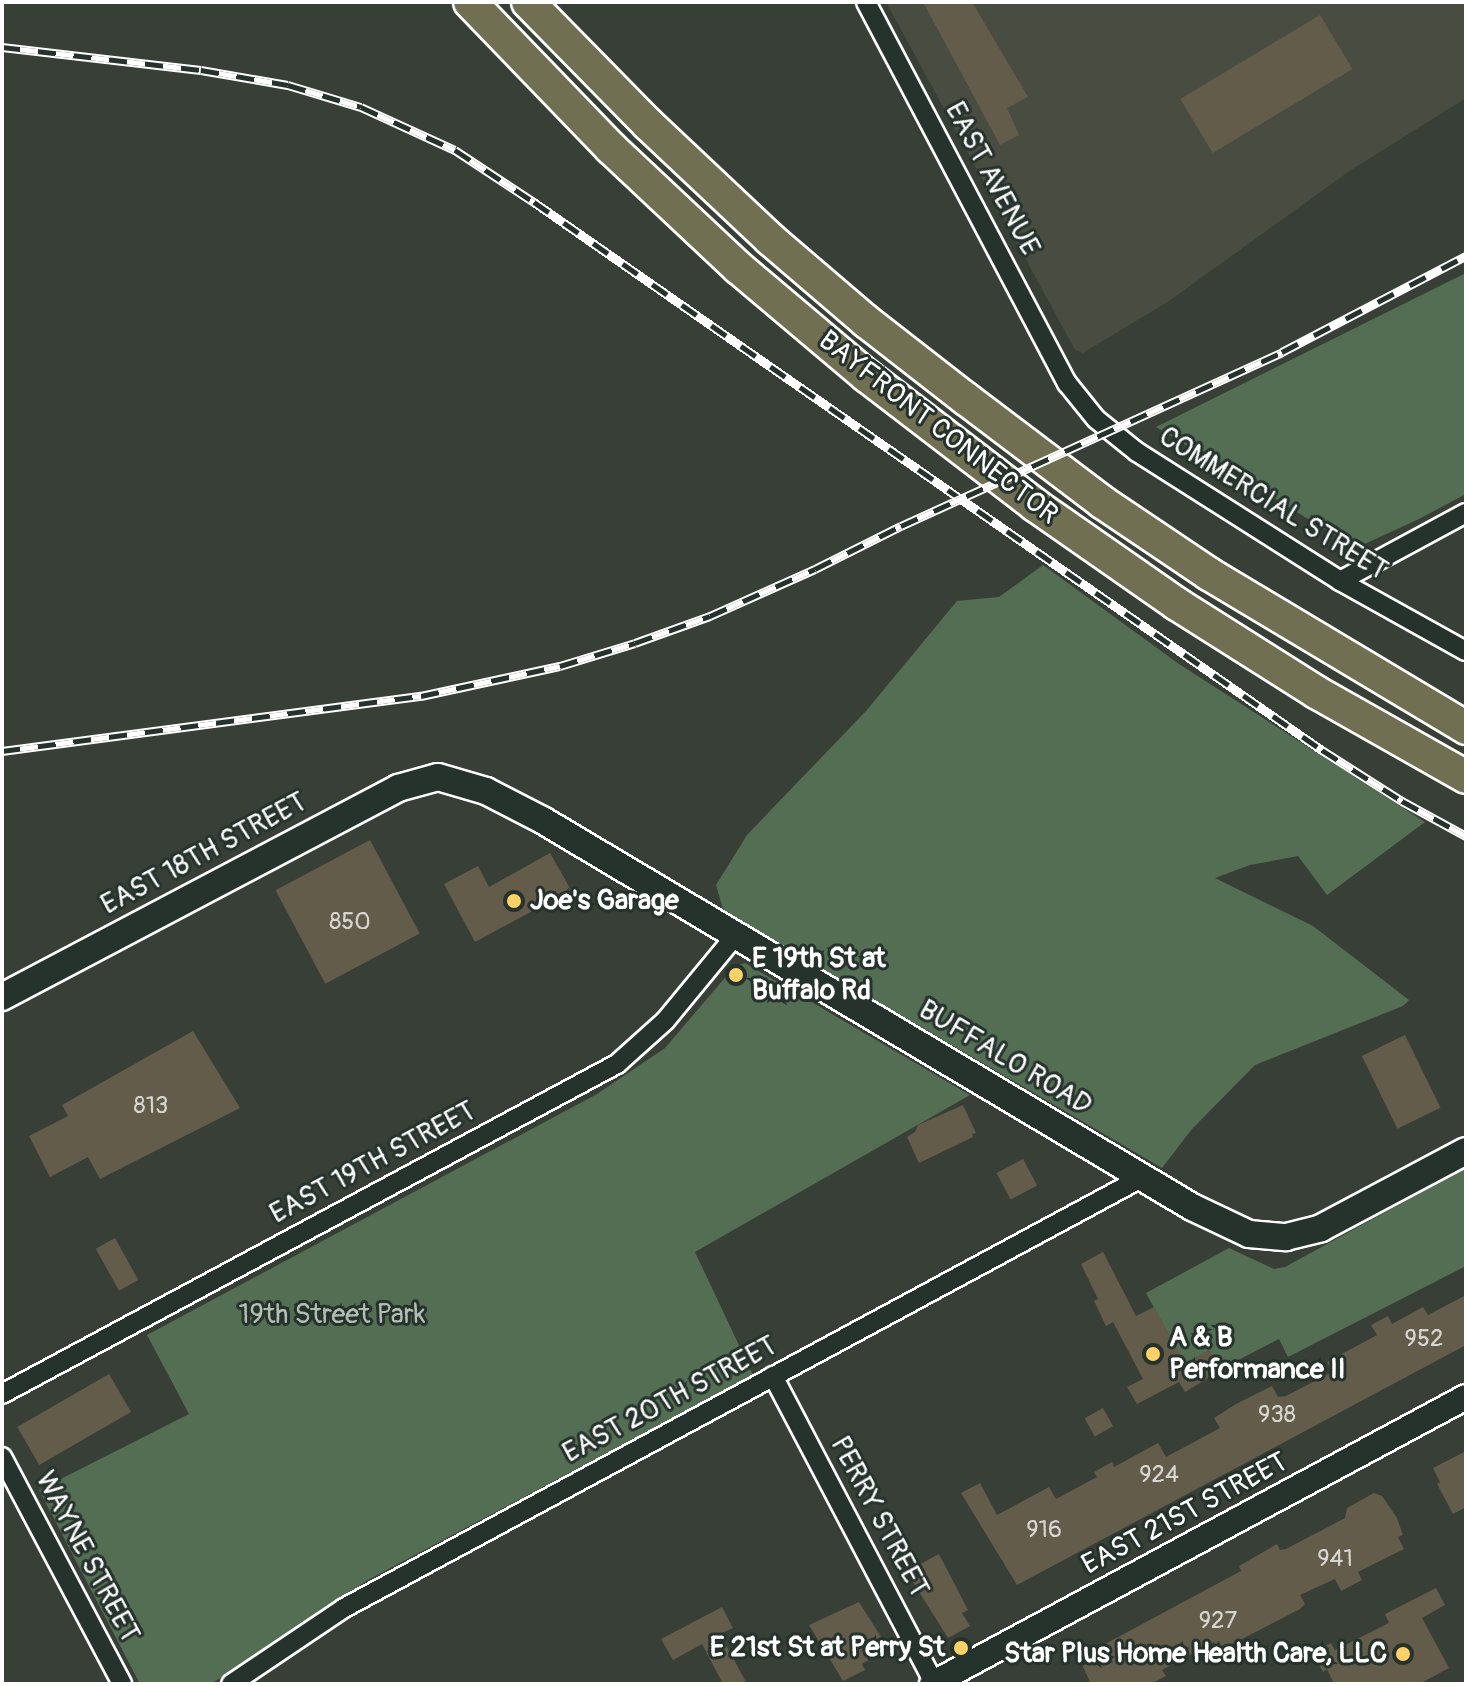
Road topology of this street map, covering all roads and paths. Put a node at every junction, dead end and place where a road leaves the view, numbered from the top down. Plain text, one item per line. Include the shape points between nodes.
1 (470, 2) edge
2 (528, 2) edge
3 (866, 2) edge
4 (1067, 383) joint
5 (1466, 513) edge
6 (1340, 581) junction
7 (1466, 651) edge
8 (1466, 728) edge
9 (438, 777) joint
10 (1466, 777) edge
11 (735, 936) junction
12 (2, 997) edge
13 (1466, 1151) edge
14 (1143, 1177) junction
15 (773, 1376) junction
16 (2, 1394) edge
17 (1466, 1397) edge
18 (2, 1457) edge
19 (122, 1684) edge
20 (231, 1684) edge
21 (934, 1684) edge

1 - 10 highway, BAYFRONT CONNECTOR via 623,159 739,268 867,376 1035,505 1177,604 1316,692
2 - 8 highway, BAYFRONT CONNECTOR via 770,239 966,399 1102,502 1209,574
3 - 4 street, EAST AVENUE
4 - 6 street, COMMERCIAL STREET via 1096,419 1137,452
5 - 6 street
6 - 7 street, COMMERCIAL STREET
9 - 11 main road, BUFFALO ROAD via 486,791 544,821
9 - 12 main road, EAST 18TH STREET via 398,788
11 - 14 main road, BUFFALO ROAD
11 - 16 street, EAST 19TH STREET via 665,1021 617,1064
13 - 14 main road, BUFFALO ROAD via 1321,1228 1286,1237 1249,1234
14 - 15 street, EAST 20TH STREET
15 - 20 street, EAST 20TH STREET via 344,1608
15 - 21 street, PERRY STREET
17 - 21 street, EAST 21ST STREET
18 - 19 street, WAYNE STREET

